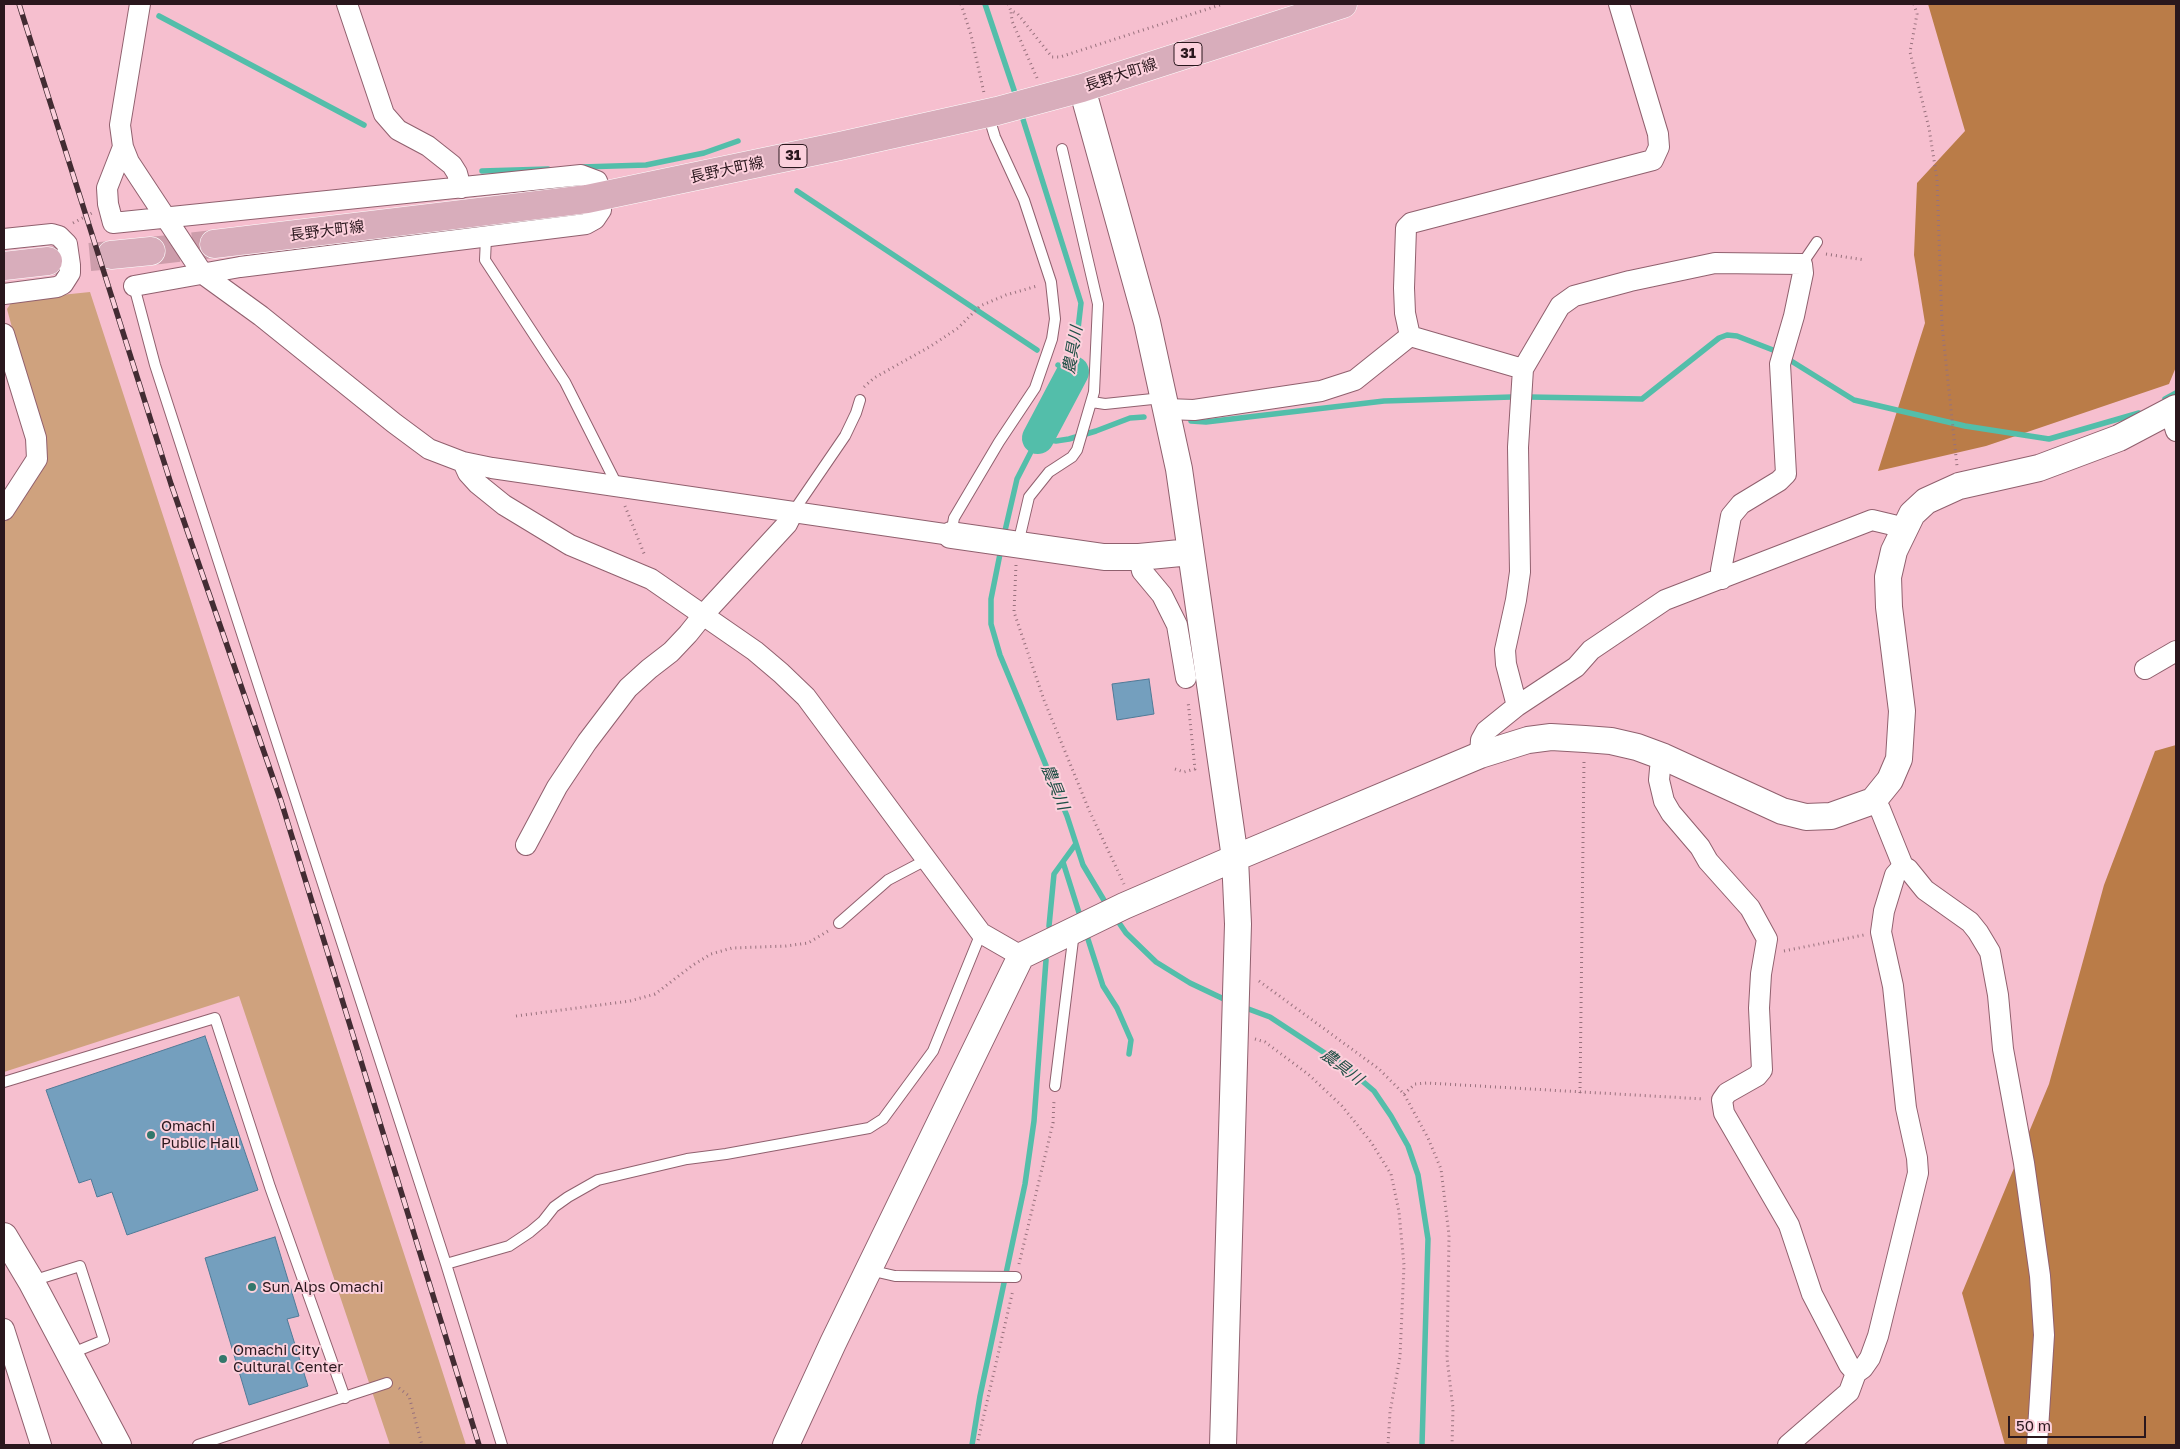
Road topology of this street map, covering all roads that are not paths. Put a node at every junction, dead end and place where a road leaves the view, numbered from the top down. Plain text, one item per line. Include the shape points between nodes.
1 (140, 4) edge
2 (347, 4) edge
3 (1343, 4) edge
4 (1619, 4) edge
5 (1082, 88) junction
6 (993, 112) junction
7 (123, 147) junction
8 (1062, 149) dead end
9 (461, 188) junction
10 (602, 195) junction
11 (165, 218) junction
12 (486, 238) junction
13 (4, 239) edge
14 (1817, 242) dead end
15 (214, 244) tunnel mouth
16 (151, 251) tunnel mouth
17 (111, 255) tunnel mouth
18 (1807, 258) junction
19 (48, 261) tunnel mouth
20 (4, 266) edge
21 (203, 274) junction
22 (134, 286) joint
23 (4, 294) edge
24 (4, 334) edge
25 (1410, 336) junction
26 (1523, 369) junction
27 (860, 400) road end
28 (1092, 402) junction
29 (1164, 403) junction
30 (2174, 416) edge
31 (463, 462) junction
32 (617, 485) junction
33 (4, 510) edge
34 (793, 512) junction
35 (1902, 531) junction
36 (956, 536) junction
37 (1014, 544) junction
38 (1191, 552) junction
39 (1139, 557) junction
40 (1722, 579) junction
41 (704, 614) junction
42 (2176, 651) edge
43 (2145, 669) dead end
44 (1186, 678) road end
45 (1517, 706) junction
46 (1480, 755) junction
47 (1664, 757) junction
48 (1873, 801) junction
49 (526, 845) dead end
50 (1235, 858) junction
51 (926, 860) junction
52 (1903, 866) junction
53 (839, 923) road end
54 (1074, 930) junction
55 (981, 933) junction
56 (1021, 956) junction
57 (4, 1082) edge
58 (1055, 1086) dead end
59 (7, 1249) edge
60 (446, 1264) junction
61 (868, 1270) junction
62 (1016, 1277) dead end
63 (31, 1281) junction
64 (4, 1330) edge
65 (70, 1354) junction
66 (10, 1372) edge
67 (1856, 1373) junction
68 (387, 1383) road end
69 (345, 1398) junction
70 (42, 1445) edge
71 (118, 1445) edge
72 (198, 1445) edge
73 (502, 1445) edge
74 (786, 1445) edge
75 (1223, 1445) edge
76 (1788, 1445) edge
77 (2037, 1445) edge

1 - 7 street via 120,125
2 - 9 street via 384,114 398,130 452,164
3 - 5 main road, 長野大町線 / 31
4 - 25 street via 1658,134 1659,147 1653,160 1410,223 1404,235 1405,313
5 - 6 main road, 長野大町線 / 31
5 - 29 street via 1147,322
6 - 10 main road, 長野大町線 / 31
6 - 36 lane via 996,137 1024,200 1051,282 1055,319 1045,364 1035,388 954,518
7 - 11 street
7 - 11 street via 107,188 113,223
8 - 28 lane via 1098,304 1098,349
9 - 10 street via 581,175 597,180
9 - 11 street
10 - 12 street via 601,210 586,224
10 - 15 main road, 長野大町線 / 31
11 - 21 street
12 - 21 street
12 - 32 lane via 485,260 564,382
13 - 23 street via 59,236 67,244 70,265 70,273 57,287
14 - 18 lane
16 - 17 main road
18 - 26 street via 1715,263 1574,296 1560,306
18 - 40 street via 1780,364 1786,474 1741,504 1731,516 1722,561
19 - 20 main road
21 - 22 street
21 - 31 street via 429,449
22 - 60 lane via 155,365
24 - 33 street via 36,438 37,459
25 - 26 street
25 - 29 street via 1356,380 1321,391 1194,410
26 - 45 street via 1518,448 1520,572 1506,650 1507,671
27 - 34 lane via 845,436
28 - 29 lane
28 - 37 lane via 1077,450 1049,472 1029,497
29 - 38 street via 1179,469
30 - 35 street via 2039,468 1959,486 1926,501 1912,514
31 - 32 street
31 - 41 street via 478,484 504,505 570,545 651,579
32 - 34 street
34 - 36 street
34 - 41 street via 787,524
35 - 40 street via 1893,525 1872,520
35 - 48 street via 1888,577 1902,710 1899,758 1890,780
36 - 37 street
37 - 39 street via 1087,555
38 - 39 street
38 - 50 street
39 - 44 street via 1142,571 1162,595 1176,625
40 - 45 street via 1671,598 1650,610 1591,650 1576,667
41 - 49 street via 671,652 628,688 557,786
41 - 51 street via 755,651 806,697
42 - 43 street
45 - 46 street via 1486,731 1481,740
46 - 47 street via 1528,740 1551,737 1611,741
46 - 50 street
47 - 48 street via 1782,810 1806,817 1831,816
47 - 67 street via 1659,780 1671,813 1708,862 1750,908 1767,939 1758,1008 1762,1070 1757,1076 1732,1088 1722,1100 1724,1113 1776,1199 1789,1226 1812,1294
48 - 52 street via 1880,809
50 - 54 street
50 - 75 street via 1237,978
51 - 53 lane via 888,880
51 - 55 street
52 - 67 street via 1895,875 1882,932 1893,986 1904,1099 1918,1173 1878,1336 1870,1358
52 - 77 street via 1925,890 1970,922 1990,952 2040,1276 2044,1335
54 - 56 street
54 - 58 lane
55 - 56 street
55 - 60 lane via 933,1051 883,1119 869,1128 687,1159 598,1180 568,1197 530,1232 509,1246
56 - 61 street
57 - 69 lane via 214,1018
59 - 63 street
60 - 73 lane
61 - 62 lane via 895,1276
61 - 74 street
63 - 65 street
63 - 65 lane via 80,1266 104,1340
64 - 66 street
65 - 71 street
66 - 70 street
67 - 76 street via 1848,1392
68 - 69 lane
69 - 72 lane

